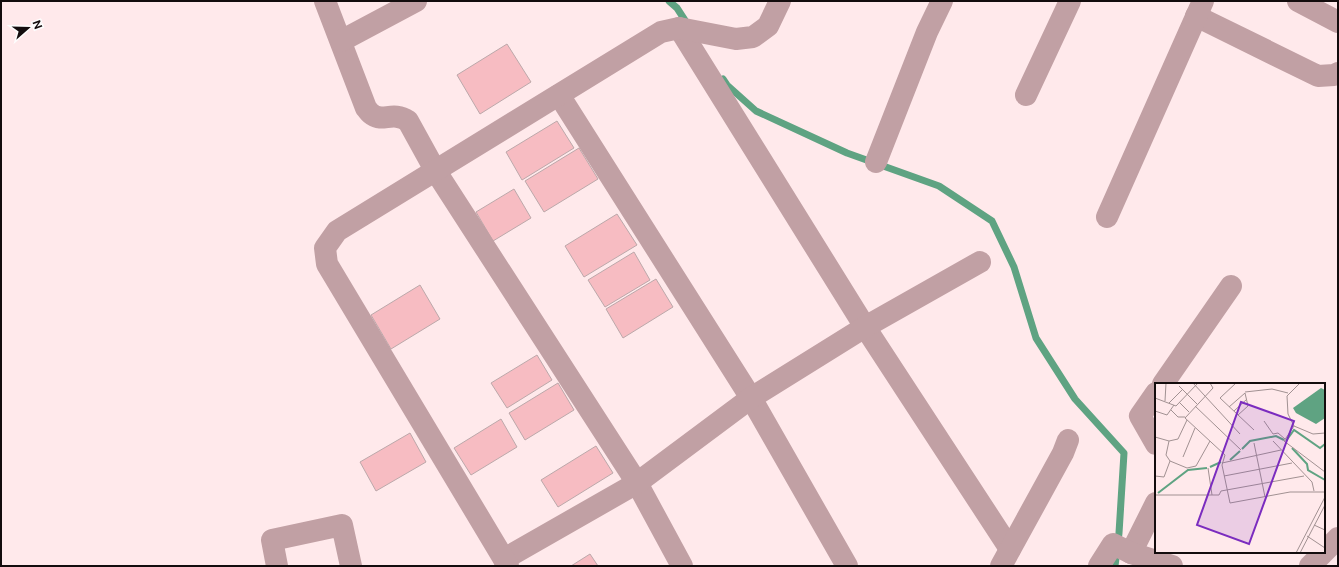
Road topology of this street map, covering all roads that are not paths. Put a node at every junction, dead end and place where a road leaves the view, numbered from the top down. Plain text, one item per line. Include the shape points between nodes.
1 (325, 1) edge
2 (416, 1) edge
3 (780, 1) edge
4 (942, 1) edge
5 (1070, 1) edge
6 (1298, 1) edge
7 (1199, 9) edge
8 (1338, 22) edge
9 (680, 28) junction
10 (341, 41) junction
11 (1338, 74) edge
12 (1026, 94) dead end
13 (559, 95) junction
14 (876, 162) dead end
15 (435, 170) junction
16 (1108, 217) dead end
17 (980, 262) dead end
18 (1231, 286) dead end
19 (865, 327) junction
20 (1164, 383) edge
21 (1155, 394) edge
22 (751, 398) junction
23 (1068, 440) dead end
24 (1155, 442) edge
25 (637, 483) junction
26 (1155, 504) edge
27 (1338, 538) edge
28 (1122, 549) junction
29 (1325, 551) edge
30 (1323, 553) edge
31 (1006, 558) edge
32 (506, 563) edge
33 (277, 566) edge
34 (351, 566) edge
35 (682, 566) edge
36 (847, 566) edge
37 (1099, 566) edge
38 (1172, 566) edge
39 (1310, 566) edge

1 - 10 street
2 - 10 street
3 - 9 street via 768,26 753,37 736,38
4 - 14 street via 927,32
5 - 12 street
6 - 8 street
7 - 11 street via 1318,76
7 - 16 street
9 - 13 street via 661,32
9 - 19 street
10 - 15 street via 366,108 373,115 382,118 401,116 408,121
13 - 15 street
13 - 22 street
15 - 25 street
15 - 32 street via 337,231 325,248 327,264
17 - 19 street
18 - 20 street
19 - 22 street
19 - 31 street
21 - 24 street via 1140,416
22 - 25 street
22 - 36 street
23 - 31 street
25 - 32 street
25 - 35 street
26 - 28 street
27 - 29 street
28 - 37 street
28 - 38 street
30 - 39 street
33 - 34 street via 272,540 342,525

